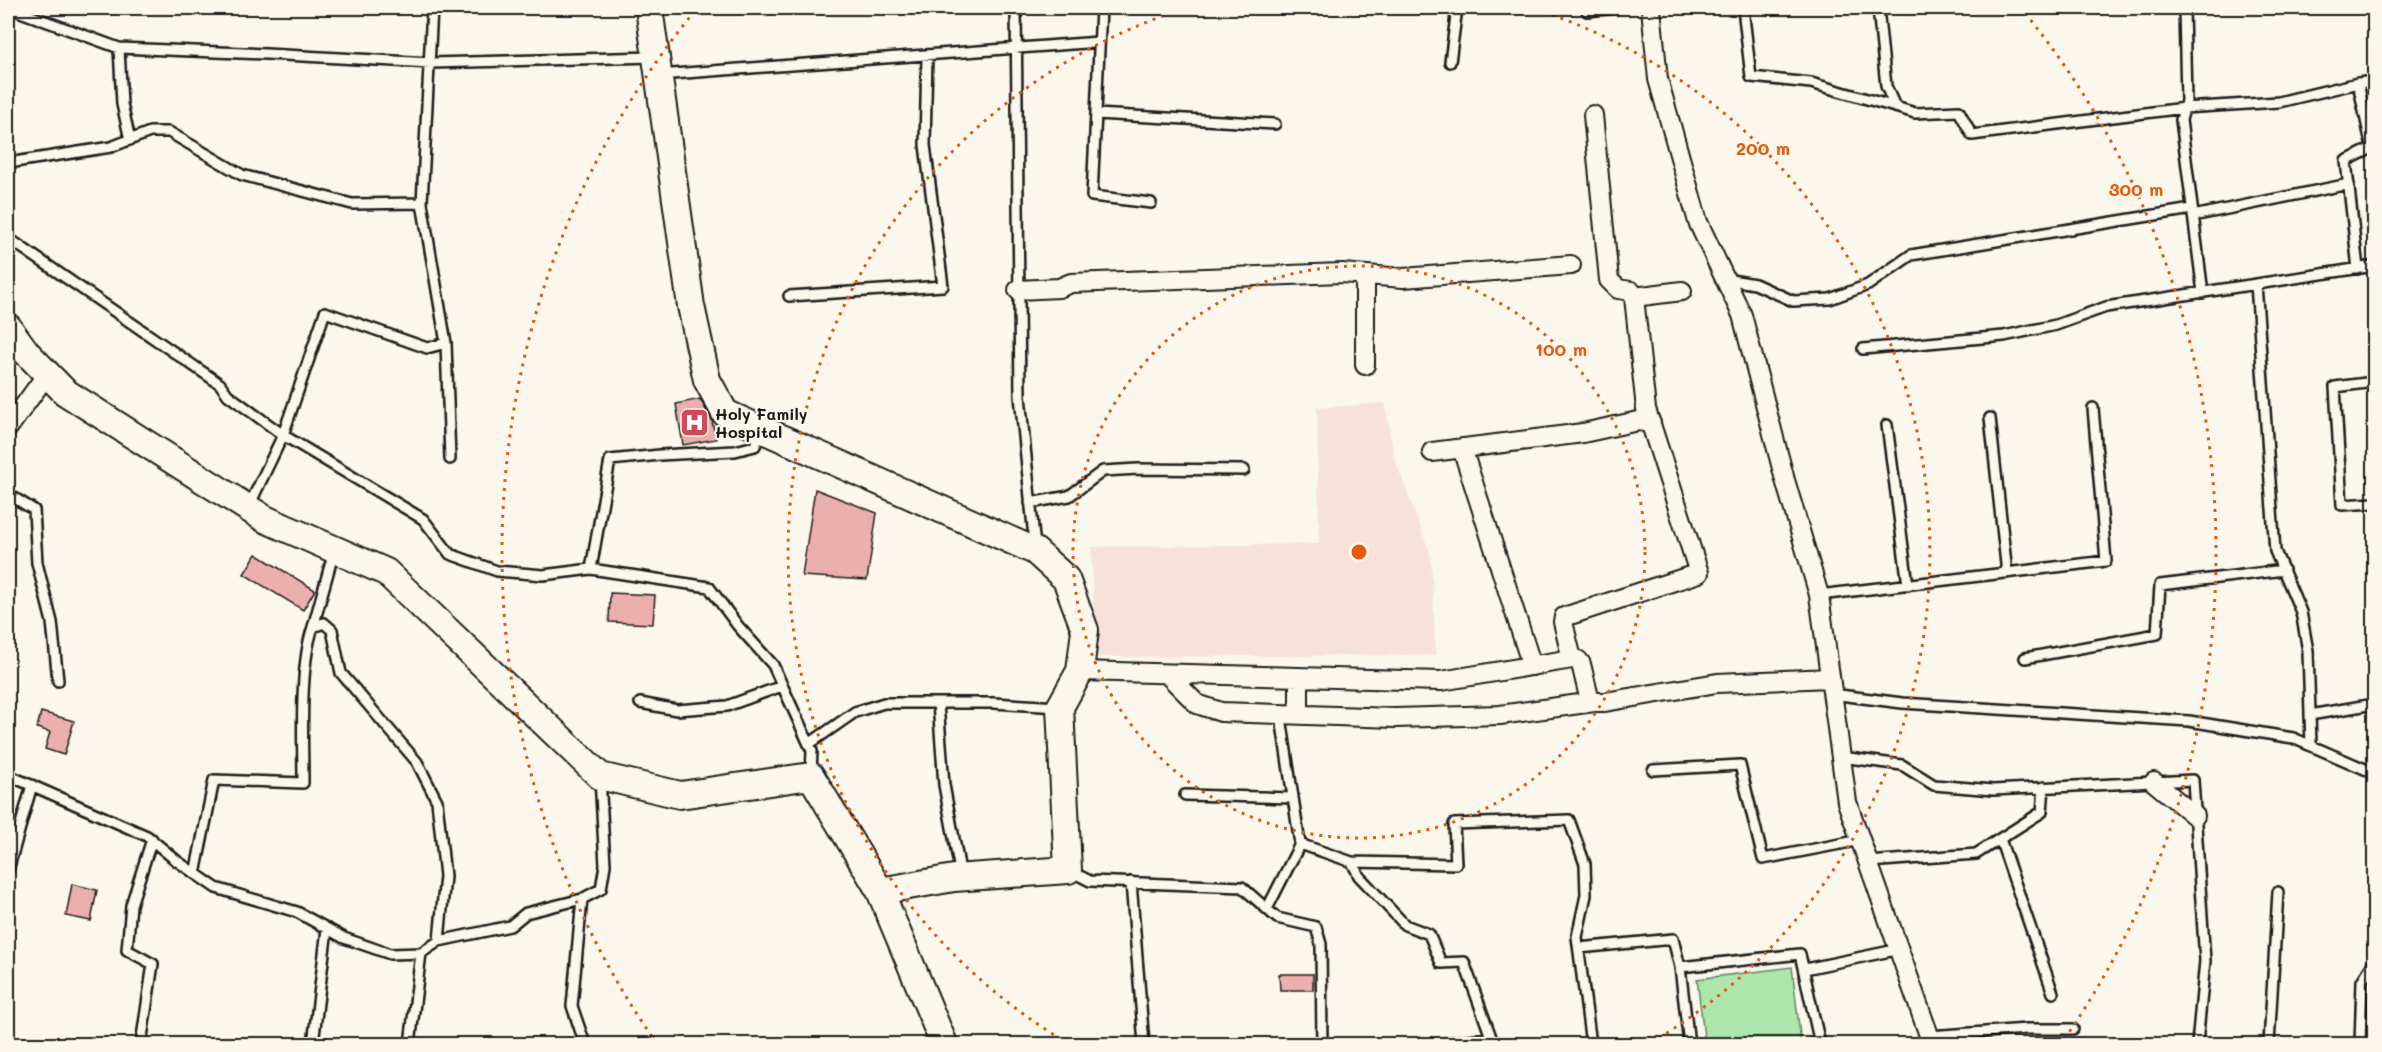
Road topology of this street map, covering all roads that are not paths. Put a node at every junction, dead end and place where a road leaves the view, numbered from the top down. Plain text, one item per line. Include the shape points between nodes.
1 (14, 8) edge
2 (432, 8) edge
3 (649, 8) edge
4 (1016, 8) edge
5 (1101, 8) edge
6 (1457, 8) edge
7 (1617, 8) edge
8 (1651, 8) edge
9 (1743, 8) edge
10 (1878, 8) edge
11 (2184, 8) edge
12 (1587, 11) dead end
13 (1099, 42) junction
14 (119, 48) junction
15 (1016, 50) junction
16 (927, 56) junction
17 (1450, 62) dead end
18 (430, 63) junction
19 (657, 66) junction
20 (2374, 81) edge
21 (2358, 83) junction
22 (1895, 107) junction
23 (2184, 108) junction
24 (1096, 114) junction
25 (1593, 115) dead end
26 (1275, 124) dead end
27 (130, 140) junction
28 (8, 163) edge
29 (2349, 184) junction
30 (422, 203) junction
31 (1151, 203) dead end
32 (2193, 212) junction
33 (8, 238) edge
34 (1571, 265) dead end
35 (2374, 266) edge
36 (2358, 269) junction
37 (1365, 274) junction
38 (1725, 279) junction
39 (2256, 284) junction
40 (1018, 290) junction
41 (1682, 291) dead end
42 (2203, 292) junction
43 (789, 296) dead end
44 (1634, 297) junction
45 (8, 327) edge
46 (446, 343) junction
47 (1863, 349) dead end
48 (1365, 365) dead end
49 (47, 374) junction
50 (2374, 382) edge
51 (2093, 408) dead end
52 (1990, 418) dead end
53 (1651, 423) junction
54 (1887, 424) dead end
55 (8, 428) edge
56 (762, 429) junction
57 (283, 435) junction
58 (1462, 448) junction
59 (1432, 452) dead end
60 (450, 459) dead end
61 (1244, 470) dead end
62 (8, 494) edge
63 (1030, 503) junction
64 (2374, 503) edge
65 (248, 508) junction
66 (335, 550) junction
67 (1035, 551) junction
68 (591, 569) junction
69 (2284, 570) junction
70 (2007, 573) junction
71 (1908, 585) junction
72 (1819, 595) junction
73 (313, 627) junction
74 (2025, 658) dead end
75 (1572, 659) junction
76 (1532, 666) junction
77 (1080, 671) junction
78 (1167, 674) junction
79 (1299, 677) junction
80 (58, 681) dead end
81 (782, 686) junction
82 (1831, 686) junction
83 (1594, 702) junction
84 (639, 703) dead end
85 (938, 703) junction
86 (2374, 704) edge
87 (1060, 707) junction
88 (1299, 714) junction
89 (2310, 715) junction
90 (1282, 724) dead end
91 (809, 744) junction
92 (2311, 746) junction
93 (1841, 757) junction
94 (1653, 770) dead end
95 (2374, 773) edge
96 (8, 775) edge
97 (600, 776) junction
98 (811, 776) junction
99 (2154, 782) junction
100 (32, 785) junction
101 (2044, 787) junction
102 (1185, 795) dead end
103 (1293, 798) junction
104 (2195, 816) junction
105 (152, 839) junction
106 (2000, 839) junction
107 (1860, 840) junction
108 (1300, 844) junction
109 (1352, 862) junction
110 (1868, 862) junction
111 (8, 870) edge
112 (1068, 870) junction
113 (195, 874) junction
114 (961, 877) junction
115 (1131, 882) junction
116 (880, 891) junction
117 (2278, 892) dead end
118 (582, 899) junction
119 (1267, 909) junction
120 (327, 929) junction
121 (439, 941) junction
122 (1579, 948) junction
123 (1899, 950) junction
124 (421, 953) junction
125 (2374, 962) edge
126 (1680, 967) junction
127 (1805, 969) junction
128 (2053, 993) dead end
129 (2073, 1029) dead end
130 (1931, 1040) edge
131 (141, 1044) edge
132 (313, 1044) edge
133 (410, 1044) edge
134 (585, 1044) edge
135 (944, 1044) edge
136 (1144, 1044) edge
137 (1322, 1044) edge
138 (1440, 1044) edge
139 (1591, 1044) edge
140 (1689, 1044) edge
141 (1820, 1044) edge
142 (2197, 1044) edge
143 (2269, 1044) edge
144 (2360, 1044) edge

1 - 14 lane
2 - 18 lane
3 - 19 street
4 - 15 lane
5 - 13 lane
6 - 17 lane
7 - 12 lane
8 - 38 street via 1658,79 1698,222
9 - 22 lane via 1751,77 1811,83
10 - 22 lane via 1886,87
11 - 23 lane
13 - 15 lane
13 - 24 lane
14 - 18 lane
14 - 27 lane via 122,104
15 - 16 lane
15 - 40 lane
16 - 19 lane
16 - 43 lane via 925,145 943,286
18 - 19 lane
18 - 30 lane
19 - 56 street via 691,306 707,380 725,413
20 - 21 lane
21 - 23 lane via 2279,102
21 - 29 lane via 2372,148 2346,161
22 - 23 lane via 1915,113 1959,111 1972,135
23 - 32 lane via 2181,120
24 - 26 lane
24 - 31 lane via 1092,196
25 - 44 street via 1609,280 1618,289 1631,291
27 - 28 lane via 111,147
27 - 30 lane via 150,132 170,132 242,175 352,204
29 - 32 lane
29 - 36 lane
30 - 46 lane
32 - 38 lane via 1911,255 1868,285 1830,299 1793,301 1755,284
32 - 42 lane
33 - 57 lane via 220,384 228,395
34 - 37 street via 1403,278
35 - 36 lane
36 - 39 lane
37 - 40 street via 1071,283 1059,288
37 - 48 street
38 - 72 street via 1742,315
39 - 42 lane
39 - 69 lane via 2276,551
40 - 63 lane via 1020,396
41 - 44 street
42 - 47 lane via 2106,307 2056,325 2004,336
44 - 53 street via 1646,409
45 - 49 street
46 - 57 lane via 427,348 325,312
46 - 60 lane
49 - 55 street
49 - 65 street via 65,392
50 - 64 lane via 2335,387 2342,505
51 - 70 lane via 2106,561
52 - 70 lane
53 - 58 street
53 - 75 street via 1699,573 1564,617
54 - 71 lane
56 - 67 street
56 - 68 lane via 755,446 735,451 610,460
57 - 65 lane
57 - 68 lane via 423,519 450,554 497,571 543,575
58 - 59 street
58 - 76 street
61 - 63 lane via 1103,471 1069,496
62 - 80 lane via 34,510 37,563 52,622
63 - 67 lane
65 - 66 street
66 - 73 lane
66 - 97 street via 386,573
67 - 77 street via 1066,579 1085,630
68 - 81 lane via 709,587 773,665
69 - 74 lane via 2160,585 2157,634
69 - 89 lane via 2303,621
70 - 71 lane
71 - 72 lane
72 - 82 street
73 - 113 lane via 304,694 303,783 214,780
73 - 121 lane via 324,623 332,630 341,674 417,762 437,801 445,876
75 - 76 street
75 - 83 street via 1581,664 1589,697
76 - 79 street via 1441,681
77 - 78 street
77 - 87 street
78 - 79 street
78 - 88 street via 1197,704 1221,712
79 - 88 street
81 - 84 lane via 727,706 677,710
81 - 91 lane
82 - 83 street via 1717,683
82 - 92 lane via 1902,703 2189,721 2293,738
82 - 93 street
83 - 88 street via 1500,715 1395,718
85 - 87 lane
85 - 91 lane via 884,703 855,712
85 - 114 lane via 944,785
86 - 89 lane
87 - 112 street
89 - 92 lane
90 - 103 lane
91 - 98 lane
92 - 95 lane
93 - 101 lane via 1902,765 1934,785 1993,790
93 - 107 street via 1847,802
94 - 107 lane via 1740,765 1763,859
96 - 100 lane
97 - 98 street via 680,795
97 - 118 lane via 605,865 601,889
98 - 116 street
99 - 101 lane
99 - 104 street
99 - 104 lane via 2193,780
100 - 105 lane
100 - 111 lane
101 - 106 lane via 2042,812
102 - 103 lane
103 - 108 lane
104 - 142 lane via 2205,961
105 - 113 lane
105 - 131 lane via 131,905 127,950 153,964
106 - 110 lane via 1976,854
106 - 128 lane
107 - 110 street
108 - 109 lane
108 - 119 lane
109 - 122 lane via 1456,864 1454,824 1569,820 1585,864 1586,895 1577,937
109 - 138 lane via 1359,876 1405,925 1429,934 1441,963 1464,962 1491,1037
110 - 123 street
112 - 114 street
112 - 115 lane via 1090,881
113 - 120 lane via 216,888 297,912
114 - 116 street
115 - 119 lane via 1242,886
115 - 136 lane
116 - 135 street
117 - 143 lane
118 - 121 lane via 526,913 510,926
118 - 134 lane via 572,1006
119 - 137 lane via 1277,918 1316,927 1321,944
120 - 124 lane via 390,954
120 - 132 lane
121 - 124 lane
122 - 126 lane via 1673,939
122 - 139 lane
123 - 127 lane
123 - 130 street
124 - 133 lane
125 - 144 lane via 2362,981
126 - 127 lane via 1800,954
126 - 140 lane
127 - 141 lane
129 - 130 lane via 2028,1029

